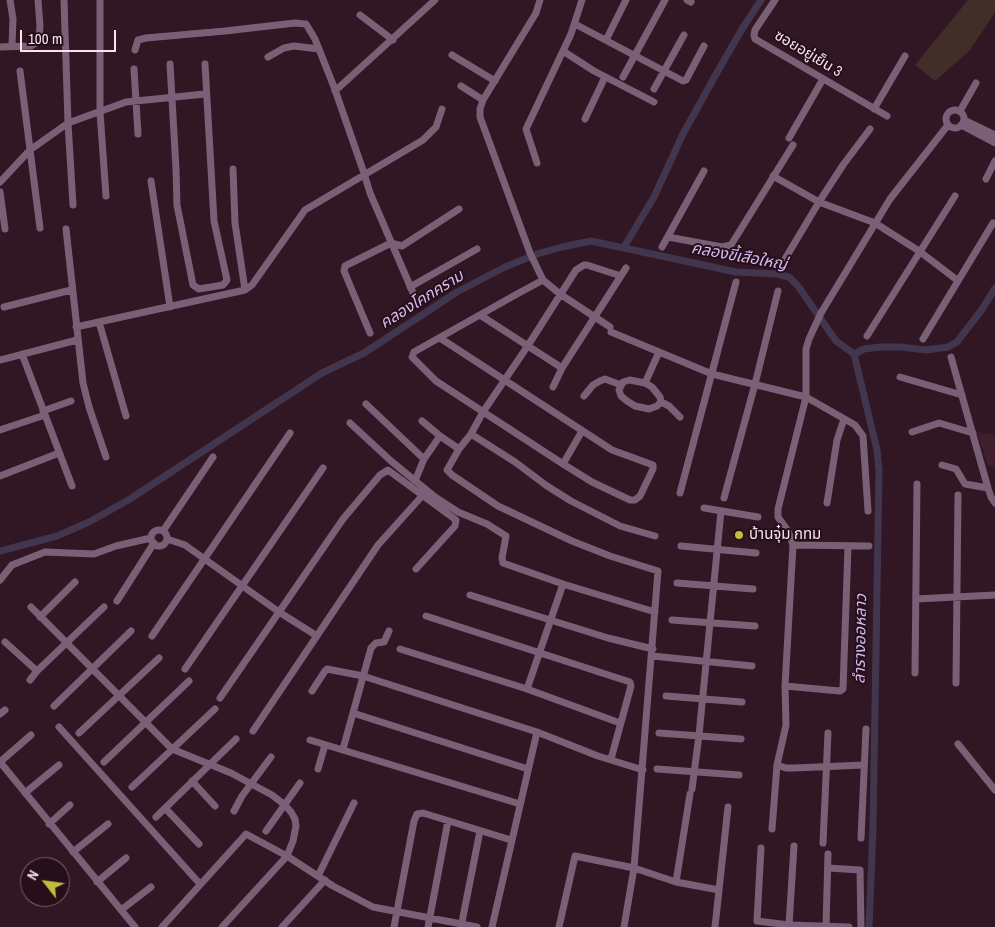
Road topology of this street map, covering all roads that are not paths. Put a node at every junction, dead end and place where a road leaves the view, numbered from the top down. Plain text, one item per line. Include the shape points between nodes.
1 (10, 0) edge
2 (38, 0) edge
3 (64, 0) edge
4 (100, 0) edge
5 (435, 0) edge
6 (540, 0) edge
7 (582, 0) edge
8 (626, 0) edge
9 (665, 0) edge
10 (775, 0) edge
11 (360, 15) dead end
12 (575, 24) junction
13 (684, 35) dead end
14 (393, 40) junction
15 (606, 40) junction
16 (12, 46) junction
17 (704, 46) dead end
18 (0, 47) edge
19 (319, 49) junction
20 (135, 50) dead end
21 (563, 52) junction
22 (452, 55) dead end
23 (635, 55) junction
24 (905, 56) dead end
25 (268, 57) dead end
26 (170, 64) dead end
27 (205, 64) dead end
28 (134, 69) dead end
29 (20, 70) dead end
30 (664, 72) junction
31 (605, 76) junction
32 (624, 77) dead end
33 (823, 79) junction
34 (495, 81) junction
35 (976, 83) dead end
36 (461, 86) dead end
37 (654, 89) dead end
38 (335, 91) junction
39 (205, 94) junction
40 (171, 96) junction
41 (483, 100) junction
42 (135, 101) junction
43 (654, 102) dead end
44 (442, 109) dead end
45 (874, 109) junction
46 (960, 111) junction
47 (100, 112) junction
48 (887, 116) dead end
49 (585, 119) dead end
50 (963, 123) junction
51 (948, 125) junction
52 (64, 126) junction
53 (870, 129) dead end
54 (138, 134) dead end
55 (995, 135) edge
56 (995, 143) edge
57 (30, 150) junction
58 (995, 160) edge
59 (537, 163) dead end
60 (233, 169) dead end
61 (704, 171) dead end
62 (364, 173) junction
63 (773, 176) junction
64 (986, 179) dead end
65 (151, 181) dead end
66 (0, 182) edge
67 (0, 192) edge
68 (106, 196) dead end
69 (955, 196) dead end
70 (819, 202) junction
71 (73, 205) dead end
72 (459, 209) dead end
73 (875, 223) junction
74 (993, 224) dead end
75 (40, 228) dead end
76 (4, 229) dead end
77 (66, 229) dead end
78 (668, 237) junction
79 (391, 244) junction
80 (662, 247) dead end
81 (477, 249) dead end
82 (919, 251) junction
83 (785, 259) dead end
84 (626, 268) dead end
85 (620, 276) junction
86 (543, 280) junction
87 (957, 280) junction
88 (736, 282) dead end
89 (410, 287) junction
90 (71, 290) junction
91 (246, 290) junction
92 (778, 290) dead end
93 (560, 294) junction
94 (417, 302) dead end
95 (4, 307) dead end
96 (170, 307) junction
97 (480, 315) junction
98 (596, 316) junction
99 (100, 322) junction
100 (76, 327) junction
101 (370, 333) dead end
102 (867, 336) dead end
103 (440, 338) junction
104 (923, 339) dead end
105 (78, 340) junction
106 (527, 347) junction
107 (659, 352) junction
108 (22, 354) junction
109 (951, 357) dead end
110 (0, 360) edge
111 (562, 368) junction
112 (712, 374) junction
113 (900, 377) dead end
114 (504, 380) junction
115 (645, 383) junction
116 (755, 384) junction
117 (621, 385) junction
118 (553, 387) dead end
119 (962, 395) junction
120 (584, 396) dead end
121 (806, 398) junction
122 (71, 401) dead end
123 (660, 402) junction
124 (366, 404) dead end
125 (483, 412) junction
126 (44, 413) junction
127 (126, 416) dead end
128 (680, 417) dead end
129 (844, 419) junction
130 (422, 420) dead end
131 (350, 422) dead end
132 (0, 430) edge
133 (582, 431) junction
134 (912, 432) dead end
135 (290, 433) dead end
136 (974, 433) junction
137 (471, 434) junction
138 (440, 436) junction
139 (460, 449) junction
140 (60, 453) junction
141 (106, 457) dead end
142 (213, 457) dead end
143 (424, 459) junction
144 (563, 464) junction
145 (942, 465) dead end
146 (323, 468) dead end
147 (0, 476) edge
148 (415, 480) junction
149 (917, 484) dead end
150 (72, 486) dead end
151 (988, 488) junction
152 (680, 493) dead end
153 (958, 495) dead end
154 (422, 496) junction
155 (724, 498) dead end
156 (827, 503) dead end
157 (995, 503) edge
158 (704, 508) dead end
159 (720, 511) junction
160 (868, 511) dead end
161 (758, 517) dead end
162 (164, 531) junction
163 (654, 536) dead end
164 (167, 539) junction
165 (152, 541) junction
166 (793, 545) junction
167 (681, 546) dead end
168 (869, 546) dead end
169 (848, 547) junction
170 (717, 550) junction
171 (756, 553) dead end
172 (204, 559) junction
173 (416, 569) dead end
174 (0, 580) edge
175 (74, 582) dead end
176 (677, 583) dead end
177 (563, 584) junction
178 (241, 586) junction
179 (713, 587) junction
180 (753, 589) dead end
181 (470, 595) dead end
182 (995, 595) edge
183 (957, 598) junction
184 (916, 599) junction
185 (117, 601) dead end
186 (104, 607) dead end
187 (31, 608) dead end
188 (279, 612) junction
189 (655, 612) junction
190 (426, 616) dead end
191 (40, 617) junction
192 (550, 620) junction
193 (672, 620) dead end
194 (710, 623) junction
195 (755, 626) dead end
196 (131, 631) dead end
197 (389, 631) dead end
198 (152, 636) dead end
199 (317, 636) junction
200 (6, 642) dead end
201 (67, 642) junction
202 (400, 649) dead end
203 (652, 652) junction
204 (539, 653) junction
205 (159, 658) dead end
206 (707, 661) junction
207 (752, 666) dead end
208 (93, 669) junction
209 (185, 669) dead end
210 (37, 671) junction
211 (915, 674) dead end
212 (363, 676) junction
213 (30, 680) dead end
214 (189, 681) dead end
215 (956, 683) dead end
216 (785, 686) junction
217 (527, 689) junction
218 (312, 691) dead end
219 (119, 696) junction
220 (666, 696) dead end
221 (220, 698) dead end
222 (702, 698) junction
223 (742, 702) dead end
224 (54, 706) dead end
225 (215, 709) dead end
226 (353, 713) junction
227 (145, 723) junction
228 (620, 723) junction
229 (59, 727) dead end
230 (866, 729) dead end
231 (253, 731) dead end
232 (537, 732) junction
233 (79, 733) dead end
234 (659, 733) dead end
235 (828, 733) dead end
236 (31, 735) dead end
237 (699, 736) junction
238 (236, 738) dead end
239 (741, 739) dead end
240 (310, 740) dead end
241 (958, 744) dead end
242 (325, 745) junction
243 (172, 749) junction
244 (343, 749) junction
245 (272, 757) dead end
246 (611, 760) junction
247 (0, 762) edge
248 (104, 762) dead end
249 (209, 764) junction
250 (59, 765) dead end
251 (777, 765) junction
252 (864, 765) junction
253 (827, 766) junction
254 (318, 769) dead end
255 (657, 769) dead end
256 (528, 770) junction
257 (643, 770) junction
258 (695, 771) junction
259 (740, 775) dead end
260 (192, 781) junction
261 (300, 782) dead end
262 (250, 784) junction
263 (132, 787) dead end
264 (995, 790) edge
265 (25, 793) junction
266 (354, 803) dead end
267 (285, 804) junction
268 (520, 804) junction
269 (70, 805) dead end
270 (215, 806) dead end
271 (728, 807) dead end
272 (165, 808) junction
273 (234, 811) dead end
274 (156, 817) dead end
275 (448, 821) junction
276 (49, 824) junction
277 (108, 824) dead end
278 (772, 829) dead end
279 (266, 831) dead end
280 (480, 831) junction
281 (861, 838) dead end
282 (512, 840) junction
283 (823, 843) dead end
284 (199, 844) dead end
285 (794, 846) dead end
286 (760, 848) dead end
287 (73, 852) junction
288 (828, 854) dead end
289 (287, 856) junction
290 (126, 858) dead end
291 (634, 868) junction
292 (828, 868) junction
293 (321, 878) junction
294 (98, 882) junction
295 (676, 882) junction
296 (200, 884) junction
297 (151, 887) dead end
298 (719, 890) junction
299 (121, 910) junction
300 (398, 912) junction
301 (430, 918) junction
302 (789, 925) junction
303 (461, 926) edge
304 (826, 926) edge
305 (135, 927) edge
306 (162, 927) edge
307 (222, 927) edge
308 (282, 927) edge
309 (394, 927) edge
310 (428, 927) edge
311 (477, 927) edge
312 (492, 927) edge
313 (559, 927) edge
314 (624, 927) edge
315 (715, 927) edge
316 (849, 927) edge
317 (861, 927) edge

1 - 16 street
2 - 16 street via 39,39 31,46
3 - 52 street
4 - 47 street
5 - 14 street
6 - 34 street via 536,13
7 - 12 street
8 - 15 street
9 - 23 street
10 - 33 street, ซอยอยู่เย็น 3 via 755,30 755,39
11 - 14 street
12 - 15 street
12 - 21 street
13 - 30 street
14 - 38 street
15 - 23 street
16 - 18 street
17 - 30 street via 685,80
19 - 20 street via 309,26 304,23 146,38 138,40
19 - 25 street via 294,46
19 - 38 street
21 - 31 street
21 - 59 street via 526,129
22 - 34 street
23 - 30 street
23 - 32 street
24 - 45 street
26 - 40 street
27 - 39 street
28 - 42 street
29 - 57 street
30 - 37 street
31 - 43 street
31 - 49 street
33 - 45 street, ซอยอยู่เย็น 3
33 - 63 street
34 - 41 street
35 - 46 street
36 - 41 street
38 - 62 street
39 - 40 street
39 - 40 street via 214,221 227,280 224,285 199,289 193,285 177,205
40 - 42 street
41 - 86 street via 480,117
42 - 47 street
42 - 54 street
44 - 62 street via 436,127 423,140
45 - 48 street, ซอยอยู่เย็น 3
46 - 50 street
46 - 51 street via 948,113
47 - 52 street
47 - 68 street
50 - 51 street via 955,128
50 - 55 street
50 - 56 street
51 - 73 street
52 - 57 street
52 - 71 street
53 - 70 street
57 - 66 street
57 - 75 street
58 - 64 street
60 - 91 street via 235,223
61 - 78 street
62 - 79 street
62 - 91 street via 305,210
63 - 70 street
63 - 78 street via 731,245 722,247
65 - 96 street
67 - 76 street
69 - 82 street
70 - 73 street
70 - 83 street
72 - 79 street via 402,246
73 - 82 street
73 - 121 street via 816,323 806,349
74 - 87 street
77 - 90 street
78 - 80 street
79 - 89 street
79 - 101 street via 344,268
81 - 89 street
82 - 87 street
82 - 102 street
84 - 85 street
85 - 93 street via 584,265 576,270
85 - 98 street
86 - 93 street
86 - 97 street
87 - 104 street
88 - 112 street
89 - 94 street
90 - 95 street
90 - 100 street
91 - 96 street
92 - 116 street
93 - 98 street
93 - 106 street
96 - 99 street
97 - 103 street
97 - 106 street
98 - 107 street via 611,330
98 - 111 street
99 - 100 street
99 - 127 street
100 - 105 street
103 - 114 street
103 - 125 street via 414,352 413,359 436,381
105 - 108 street
105 - 141 street via 83,383
106 - 111 street
106 - 114 street
107 - 112 street
107 - 115 street
108 - 110 street
108 - 126 street
109 - 119 street
111 - 118 street
112 - 116 street
112 - 152 street
113 - 119 street
114 - 125 street
114 - 133 street
115 - 117 street via 630,380
115 - 123 street via 657,391
116 - 121 street
116 - 155 street
117 - 120 street via 605,379 593,385
117 - 123 street via 621,396 634,406 650,409
119 - 136 street
121 - 129 street
121 - 166 street via 778,510 778,517
122 - 126 street
123 - 128 street
124 - 143 street
125 - 137 street
125 - 144 street
126 - 132 street
126 - 140 street
129 - 156 street via 837,440
129 - 160 street via 858,428 863,436
130 - 138 street
131 - 148 street
133 - 144 street
133 - 144 street via 612,450 652,465 640,496 630,500
134 - 136 street via 938,423
135 - 172 street
136 - 151 street
137 - 139 street
137 - 163 street via 571,501 620,526
138 - 139 street
138 - 143 street
139 - 189 street via 448,472 498,506 572,541 656,569
140 - 147 street
140 - 150 street
142 - 162 street
143 - 148 street
145 - 151 street via 956,469 965,484
146 - 178 street
148 - 177 street via 458,512 506,536 502,563
149 - 184 street
151 - 157 street
153 - 183 street
154 - 173 street via 457,522
154 - 188 street via 391,471 384,472 343,519
154 - 199 street via 378,545
158 - 159 street
159 - 161 street
159 - 170 street
162 - 164 street
162 - 165 street via 154,531
164 - 165 street via 163,545
164 - 172 street via 185,545
165 - 174 street via 116,546 94,554 45,552 12,565
165 - 185 street
166 - 169 street
166 - 216 street
167 - 170 street
168 - 169 street
169 - 216 street via 843,689
170 - 171 street
170 - 179 street
172 - 178 street
172 - 198 street
175 - 191 street
176 - 179 street
177 - 189 street
177 - 192 street
178 - 188 street
178 - 209 street
179 - 180 street
179 - 194 street
181 - 192 street
182 - 183 street
183 - 184 street
183 - 215 street
184 - 211 street
186 - 201 street
187 - 191 street
188 - 199 street
188 - 221 street
189 - 203 street
190 - 204 street
191 - 201 street
192 - 203 street
192 - 204 street
193 - 194 street
194 - 195 street
194 - 206 street
196 - 208 street
197 - 212 street via 384,642 376,642 372,646
199 - 231 street
200 - 210 street
201 - 208 street
201 - 210 street
202 - 217 street
203 - 206 street
203 - 257 street
204 - 217 street
204 - 228 street via 630,682
205 - 219 street
206 - 207 street
206 - 222 street
208 - 219 street
208 - 224 street
210 - 213 street
212 - 218 street via 328,669
212 - 226 street
212 - 232 street
214 - 227 street
216 - 251 street via 786,725
217 - 228 street
219 - 227 street
219 - 233 street
220 - 222 street
222 - 223 street
222 - 237 street
225 - 243 street
226 - 244 street
226 - 256 street
227 - 243 street
227 - 248 street
228 - 246 street
229 - 296 street
230 - 252 street
232 - 246 street
232 - 256 street
234 - 237 street
235 - 253 street
236 - 247 street
237 - 239 street
237 - 258 street
238 - 249 street
240 - 242 street
241 - 264 street
242 - 244 street
242 - 254 street
243 - 249 street
243 - 263 street
244 - 268 street
245 - 262 street
246 - 257 street
247 - 265 street
249 - 260 street
249 - 262 street
250 - 265 street
251 - 253 street via 794,768
251 - 278 street
252 - 253 street
252 - 281 street
253 - 283 street
255 - 258 street
256 - 268 street
257 - 291 street
258 - 259 street
258 - 295 street
260 - 270 street
260 - 272 street
261 - 267 street
262 - 267 street
262 - 273 street
265 - 276 street
266 - 293 street
267 - 279 street
267 - 289 street via 296,826
268 - 282 street
269 - 276 street
271 - 298 street
272 - 274 street
272 - 284 street
275 - 280 street
275 - 300 street via 423,813 415,817
275 - 301 street
276 - 287 street
277 - 287 street
280 - 282 street
280 - 303 street
282 - 312 street
285 - 302 street
286 - 302 street via 757,921
287 - 294 street
288 - 292 street
289 - 293 street
289 - 296 street via 246,834
289 - 307 street
290 - 294 street
291 - 295 street
291 - 313 street via 575,856
291 - 314 street
292 - 304 street
292 - 317 street via 860,870
293 - 300 street via 373,907
293 - 308 street
294 - 299 street
295 - 298 street
296 - 306 street
297 - 299 street
298 - 315 street
299 - 305 street
300 - 301 street
300 - 309 street
301 - 303 street
301 - 310 street
302 - 304 street
303 - 311 street
304 - 316 street

